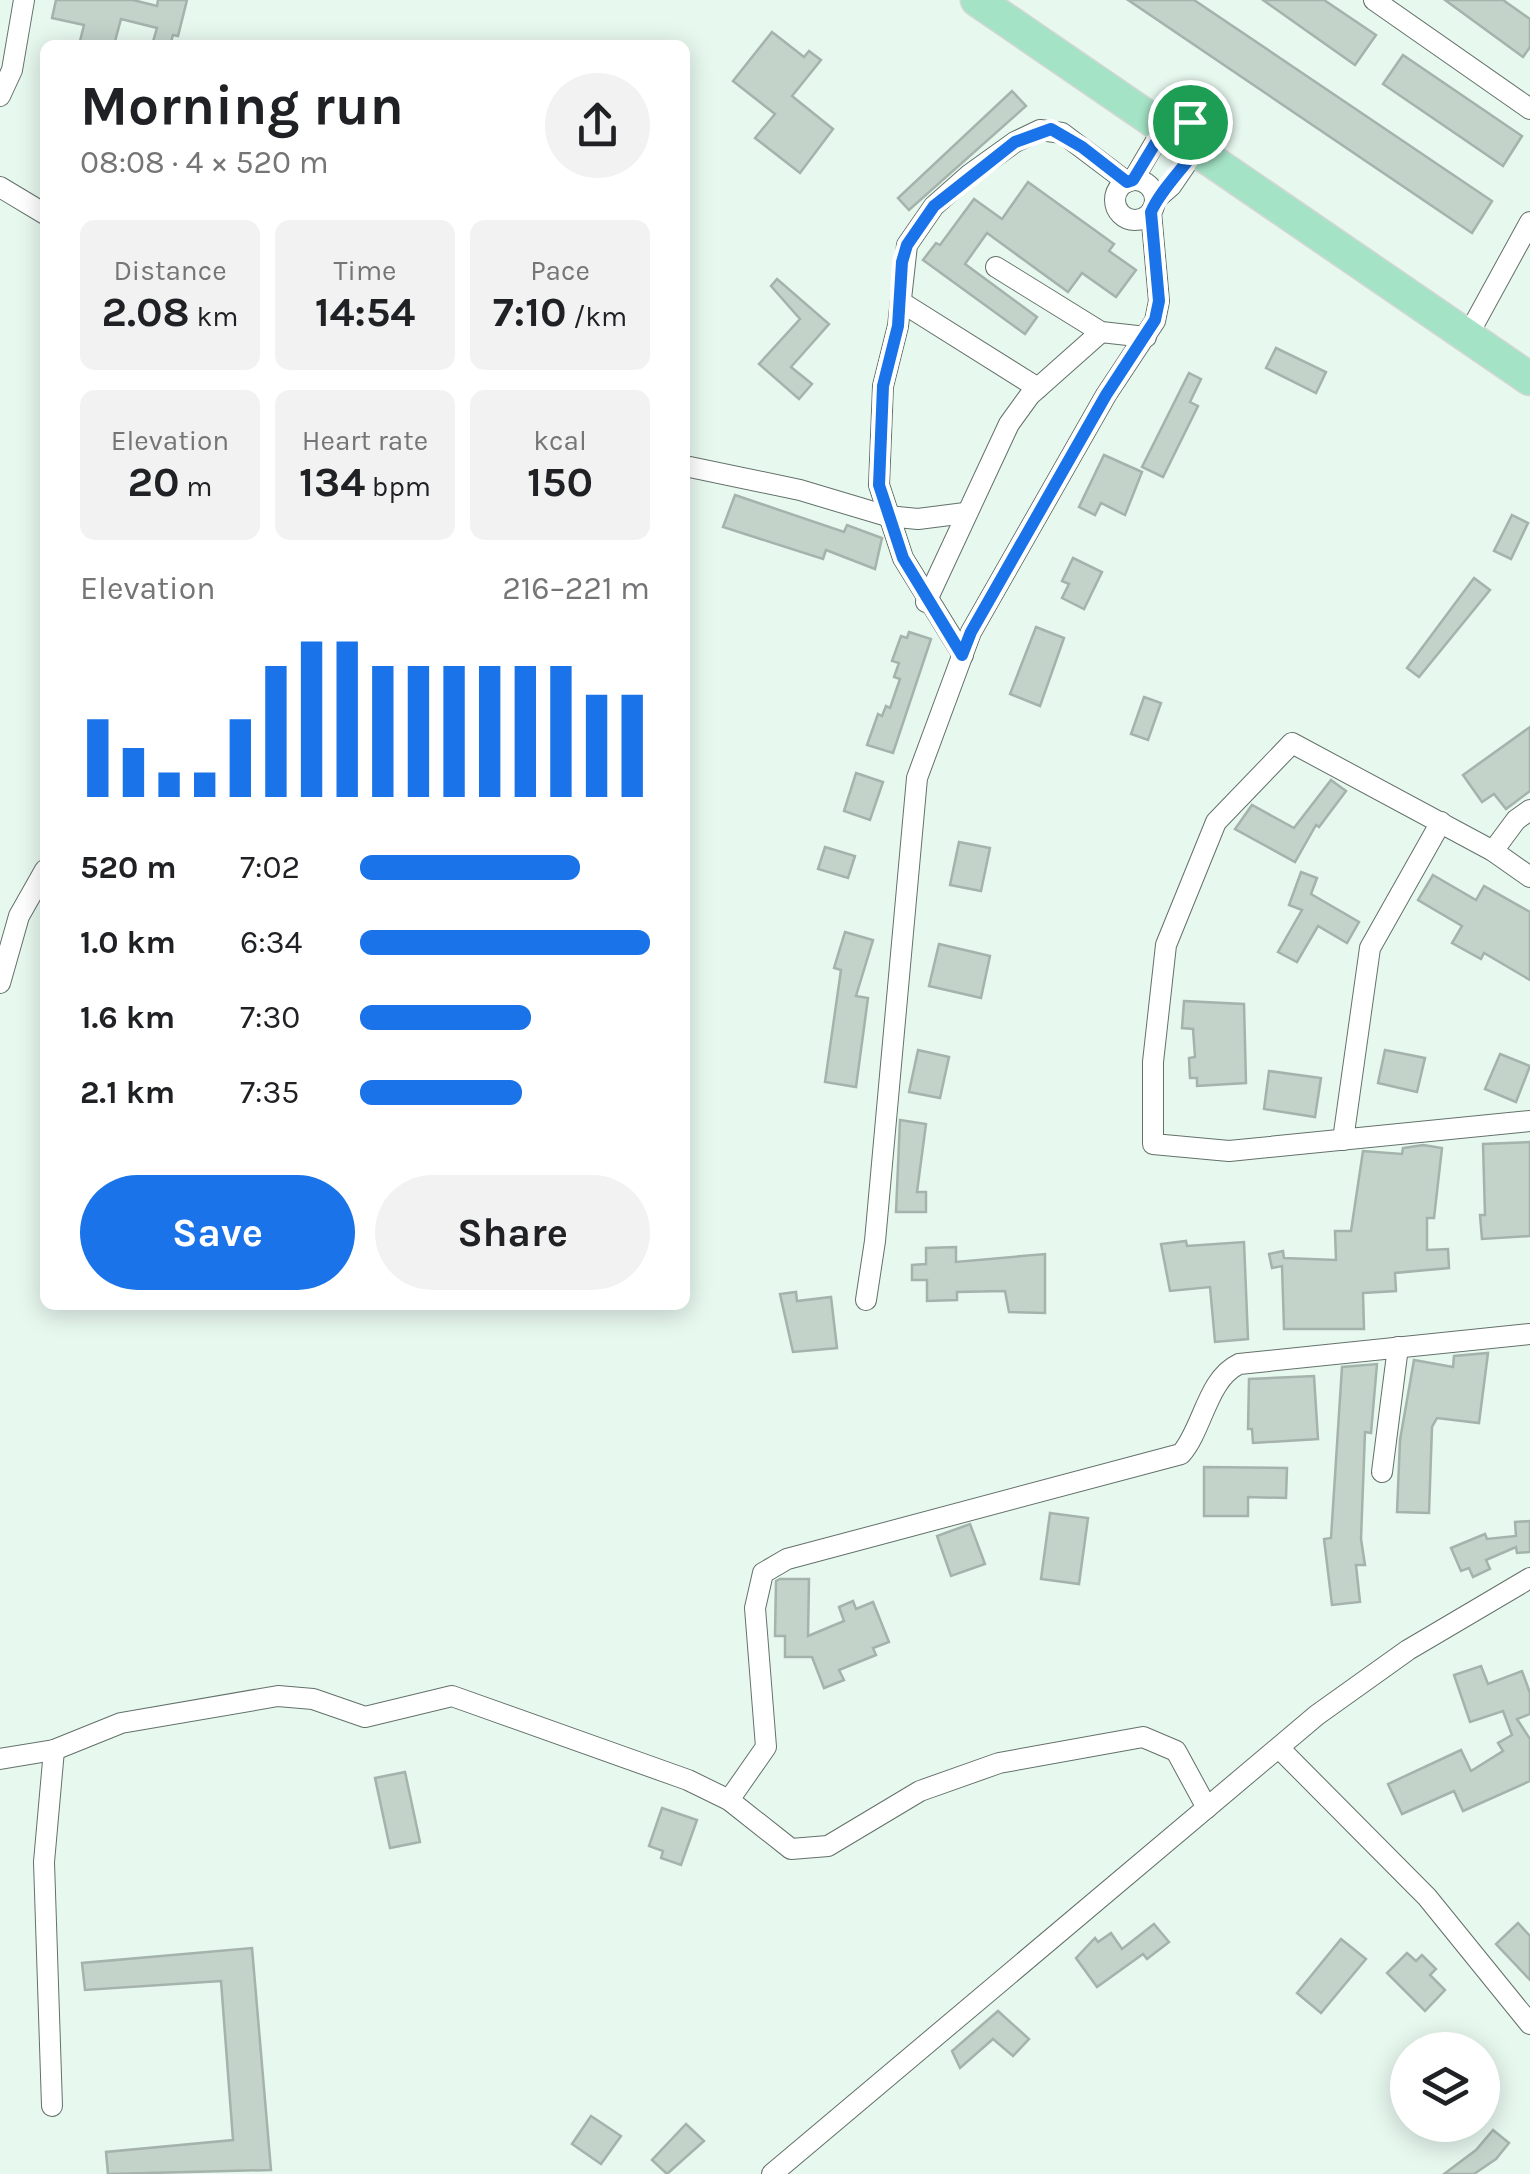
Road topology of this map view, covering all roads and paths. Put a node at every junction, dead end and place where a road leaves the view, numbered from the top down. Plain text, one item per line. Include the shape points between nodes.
1 (24, 0) edge
2 (976, 0) edge
3 (1012, 0) edge
4 (1374, 0) edge
5 (0, 96) edge
6 (1530, 109) edge
7 (1183, 134) junction
8 (1130, 181) junction
9 (0, 187) edge
10 (1153, 206) junction
11 (40, 211) edge
12 (1530, 222) edge
13 (996, 268) dead end
14 (901, 302) junction
15 (1472, 328) junction
16 (1101, 332) junction
17 (1146, 337) junction
18 (1530, 355) edge
19 (1530, 379) edge
20 (1038, 388) junction
21 (690, 467) edge
22 (964, 513) junction
23 (887, 516) junction
24 (926, 602) junction
25 (962, 655) junction
26 (1530, 810) edge
27 (1440, 822) junction
28 (1493, 851) junction
29 (1530, 877) edge
30 (40, 879) edge
31 (0, 983) edge
32 (1530, 1121) edge
33 (1342, 1140) junction
34 (866, 1300) dead end
35 (1530, 1334) edge
36 (1398, 1348) junction
37 (1382, 1472) dead end
38 (1530, 1578) edge
39 (1279, 1748) junction
40 (54, 1750) junction
41 (0, 1759) edge
42 (729, 1800) junction
43 (1207, 1808) junction
44 (1530, 2024) edge
45 (52, 2106) dead end
46 (772, 2174) edge

1 - 5 street via 12,70
2 - 7 main road
3 - 7 main road
4 - 6 street
7 - 8 street
7 - 10 street via 1171,186
7 - 15 main road
8 - 10 street via 1150,187
8 - 10 street via 1116,197 1122,215 1134,220
8 - 14 street via 1051,129 1015,142 946,196 916,230 902,262
9 - 11 street
10 - 17 street via 1159,301
12 - 15 street
13 - 16 street
14 - 20 street
14 - 23 street via 883,386 879,485
15 - 18 main road
15 - 19 main road
16 - 17 street
16 - 20 street
17 - 25 street via 1106,395
20 - 22 street via 1009,424
21 - 23 street
22 - 23 street
22 - 24 street
23 - 24 street
24 - 25 street
25 - 34 street via 916,778
26 - 28 street
27 - 28 street
27 - 33 street via 1370,948
27 - 33 street via 1292,743 1216,822 1166,945 1152,1144 1228,1151
28 - 29 street
30 - 31 street via 18,916
32 - 33 street
35 - 36 street
36 - 37 street
36 - 42 street via 1238,1364 1228,1368 1181,1454 787,1559 763,1573 755,1608 766,1748
38 - 39 street via 1408,1650
39 - 43 street
39 - 44 street via 1427,1897
40 - 41 street
40 - 42 street via 121,1723 278,1696 365,1716 452,1696
40 - 45 street via 44,1862
42 - 43 street via 790,1848 810,1850 920,1791 999,1763 1143,1737 1176,1751
43 - 46 street

